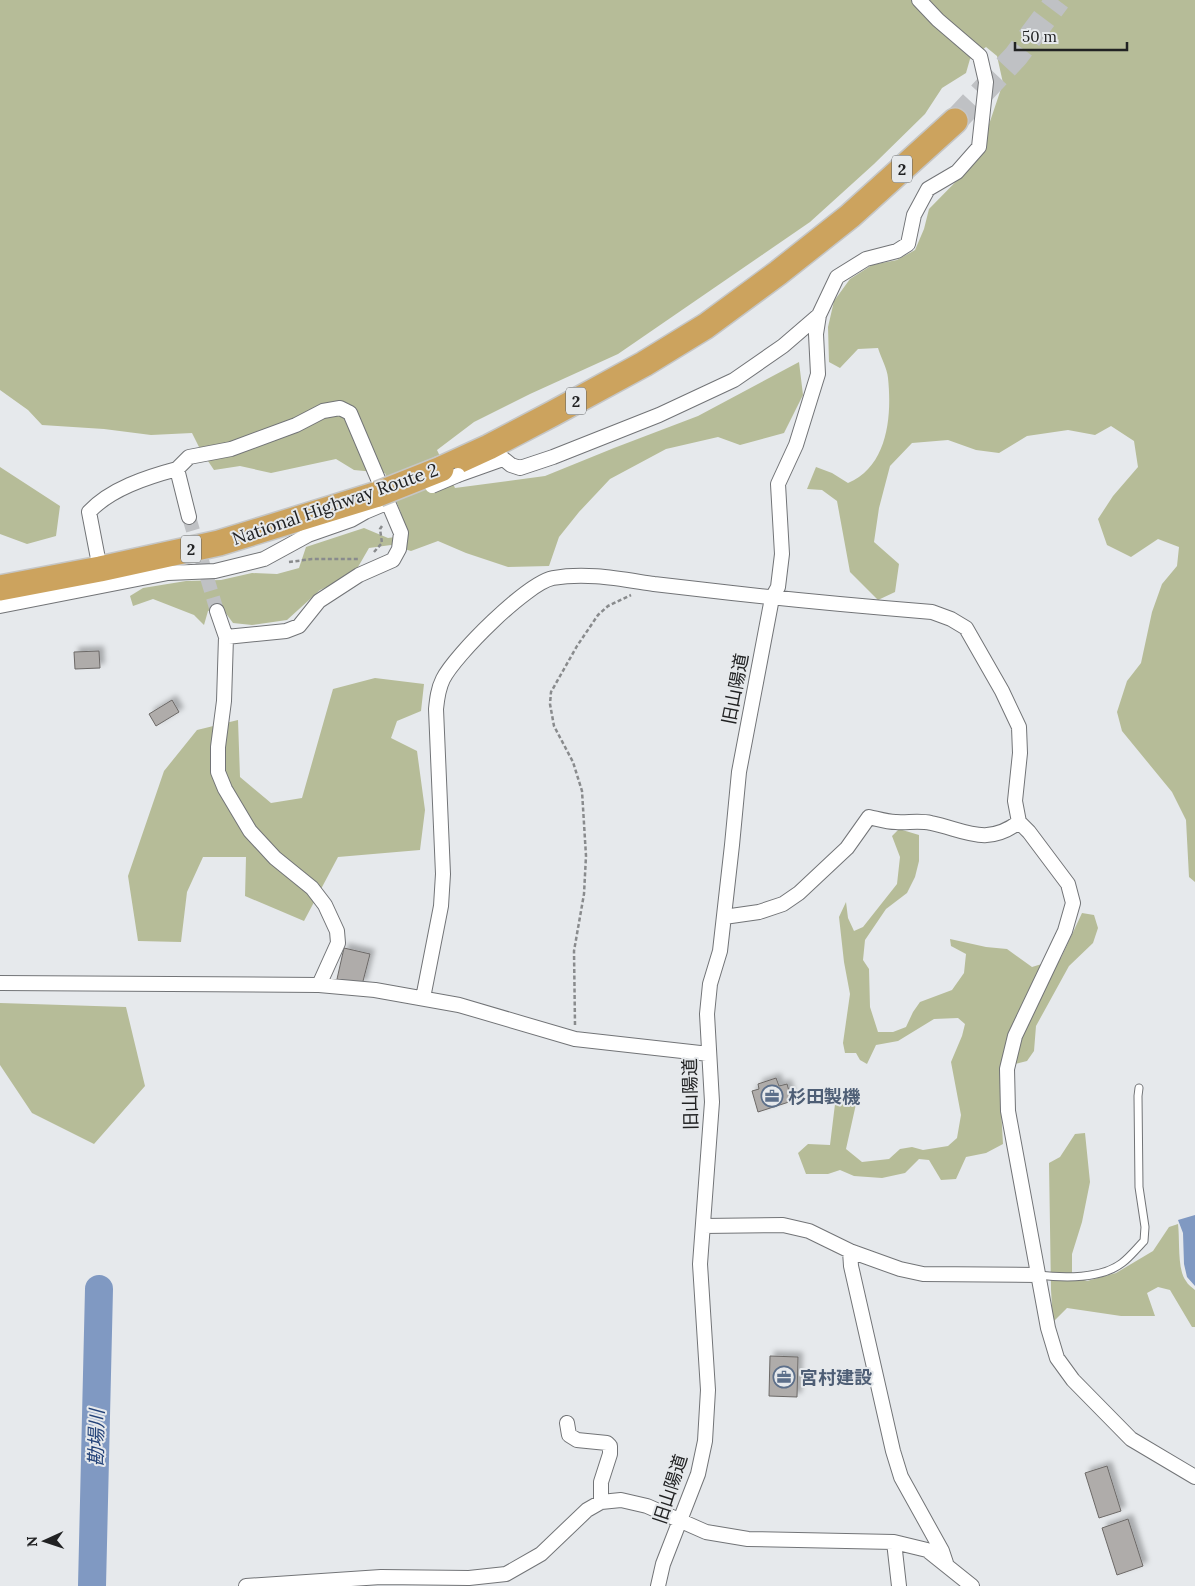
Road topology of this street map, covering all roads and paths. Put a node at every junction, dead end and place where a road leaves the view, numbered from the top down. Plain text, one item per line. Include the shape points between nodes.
1 (919, 0) edge
2 (955, 121) tunnel mouth
3 (819, 314) junction
4 (496, 453) junction
5 (177, 470) junction
6 (385, 503) junction
7 (189, 517) tunnel mouth
8 (370, 556) dead end
9 (264, 559) junction
10 (362, 559) dead end
11 (100, 569) junction
12 (648, 583) junction
13 (0, 588) edge
14 (772, 598) junction
15 (0, 606) edge
16 (217, 611) tunnel mouth
17 (226, 638) junction
18 (1019, 822) junction
19 (724, 917) junction
20 (0, 983) edge
21 (319, 984) junction
22 (423, 998) junction
23 (575, 1039) junction
24 (708, 1054) junction
25 (1139, 1088) dead end
26 (703, 1226) junction
27 (850, 1251) junction
28 (1038, 1275) junction
29 (567, 1423) dead end
30 (1195, 1477) edge
31 (601, 1502) junction
32 (680, 1521) junction
33 (894, 1542) junction
34 (946, 1563) junction
35 (246, 1586) edge
36 (658, 1586) edge
37 (899, 1586) edge
38 (972, 1586) edge

1 - 3 street via 980,56 986,82 979,147 957,172 928,189 914,215 908,244 866,259 837,277
2 - 4 highway, National Highway Route 2 / 2 via 850,216 706,326
3 - 4 street via 784,346 734,380 659,415 520,468
3 - 14 street, 旧山陽道 via 816,334 818,374 796,445 778,484 782,554 778,587
4 - 6 highway, National Highway Route 2 / 2, bridge
5 - 6 street via 189,457 231,449 296,425 323,411 340,408 350,413
5 - 7 street
5 - 11 street via 147,477 99,502 89,512
6 - 8 path via 380,529 382,543
6 - 9 street via 351,520 308,535
6 - 11 highway, National Highway Route 2 / 2
6 - 17 street via 401,533 399,549 392,560 359,574 320,601 299,626 286,631
9 - 10 path via 270,564 312,558
9 - 15 street via 215,571 168,573
11 - 13 highway, National Highway Route 2 / 2
12 - 14 street
12 - 22 street via 609,577 550,579 505,610 457,658 443,679 436,709 443,874 441,906
12 - 23 path via 598,615 551,692 554,726 573,762 582,791 586,847 584,894 574,951
14 - 18 street via 932,612 951,618 966,628 1019,727 1016,801
14 - 19 street, 旧山陽道 via 739,772
16 - 17 street
17 - 21 street via 218,772 250,831 326,905 337,931 338,943
18 - 19 street via 995,835 979,836 930,823 894,822 869,817 847,848 799,893 783,904 759,912
18 - 28 street via 1068,884 1073,902 1065,930 1015,1036 1007,1069 1008,1110
19 - 24 street, 旧山陽道 via 720,951 710,984
20 - 21 street
21 - 22 street
22 - 23 street via 459,1005
23 - 24 street
24 - 26 street, 旧山陽道 via 712,1102
25 - 28 lane via 1138,1187 1145,1227 1144,1241 1113,1268 1081,1277
26 - 27 street via 784,1225 809,1231
26 - 32 street, 旧山陽道 via 700,1264 708,1390 705,1441 698,1474
27 - 28 street via 923,1274
27 - 34 street via 893,1451 901,1477
28 - 30 street via 1057,1358 1073,1380 1131,1439
29 - 31 street via 569,1435 577,1440 610,1446
31 - 32 street via 621,1500 647,1506
31 - 35 street via 587,1510 541,1554 506,1574 469,1578 381,1577
32 - 33 street via 706,1532 748,1539
32 - 36 street, 旧山陽道
33 - 34 street via 927,1550
33 - 37 street
34 - 38 street

